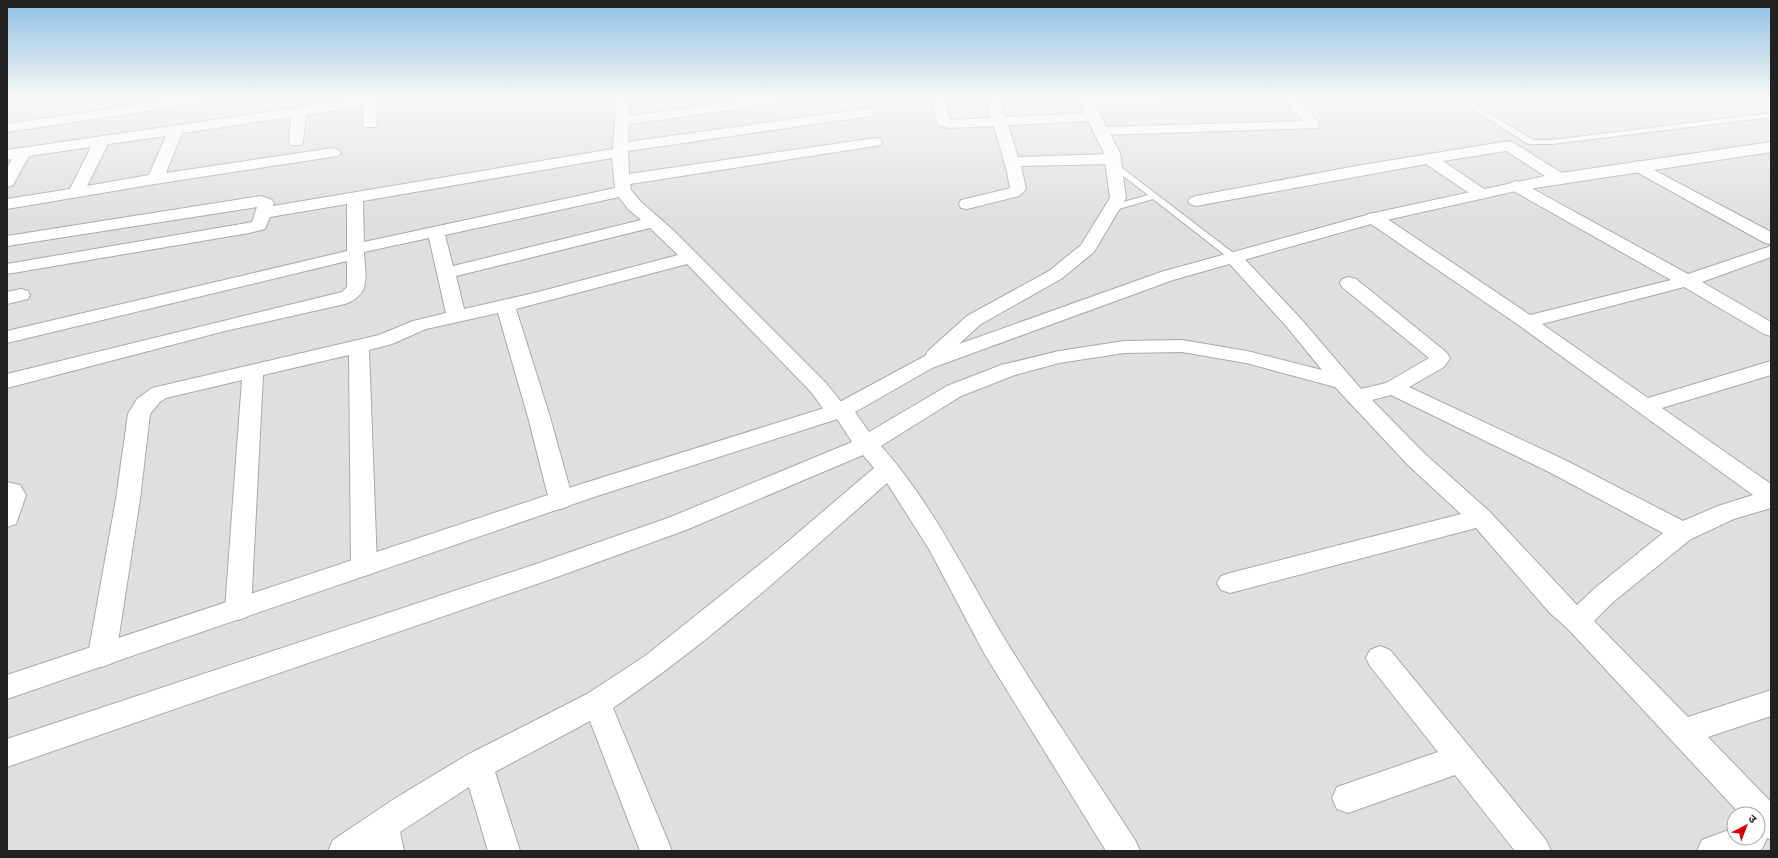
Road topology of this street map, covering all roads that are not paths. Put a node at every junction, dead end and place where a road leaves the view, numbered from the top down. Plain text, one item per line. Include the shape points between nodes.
1 (108, 140) edge
2 (172, 140) edge
3 (620, 140) edge
4 (686, 140) edge
5 (1005, 140) edge
6 (1105, 140) edge
7 (1528, 140) edge
8 (1568, 140) edge
9 (102, 141) junction
10 (875, 142) dead end
11 (1531, 142) junction
12 (1510, 146) junction
13 (1771, 147) edge
14 (620, 150) junction
15 (23, 153) junction
16 (333, 153) dead end
17 (7, 155) edge
18 (1429, 159) junction
19 (1113, 161) junction
20 (1011, 162) junction
21 (1637, 166) junction
22 (1559, 178) junction
23 (155, 179) junction
24 (7, 182) edge
25 (622, 186) junction
26 (1516, 186) junction
27 (76, 192) junction
28 (1481, 194) junction
29 (1155, 196) junction
30 (355, 197) junction
31 (1196, 201) dead end
32 (7, 204) edge
33 (967, 204) dead end
34 (1112, 208) junction
35 (263, 213) junction
36 (1374, 218) junction
37 (653, 222) junction
38 (436, 232) junction
39 (1771, 239) edge
40 (7, 241) edge
41 (1771, 251) edge
42 (355, 252) junction
43 (1233, 257) junction
44 (689, 258) junction
45 (7, 269) edge
46 (446, 273) junction
47 (1687, 281) junction
48 (1349, 283) dead end
49 (505, 305) junction
50 (456, 316) junction
51 (1527, 322) junction
52 (1771, 330) edge
53 (7, 338) edge
54 (359, 346) junction
55 (925, 363) junction
56 (1771, 368) edge
57 (253, 370) junction
58 (7, 381) edge
59 (1393, 388) junction
60 (1349, 389) junction
61 (1644, 406) junction
62 (840, 411) junction
63 (867, 444) junction
64 (888, 469) junction
65 (7, 491) edge
66 (1771, 497) edge
67 (561, 500) junction
68 (7, 518) edge
69 (1481, 518) junction
70 (1682, 532) junction
71 (364, 566) junction
72 (1230, 583) dead end
73 (238, 609) junction
74 (1577, 621) junction
75 (102, 655) junction
76 (1380, 658) dead end
77 (7, 687) edge
78 (597, 703) junction
79 (1771, 703) edge
80 (1682, 732) junction
81 (7, 753) edge
82 (1462, 758) junction
83 (478, 765) junction
84 (1348, 798) dead end
85 (1771, 824) edge
86 (385, 838) edge
87 (1728, 846) edge
88 (344, 851) edge
89 (504, 851) edge
90 (656, 851) edge
91 (1124, 851) edge
92 (1535, 851) edge
93 (1713, 851) edge

1 - 9 street
2 - 23 street
3 - 14 street
4 - 14 street
5 - 20 street
6 - 19 street
7 - 11 lane
8 - 11 lane
9 - 15 street
9 - 27 street
10 - 25 street
11 - 12 lane
12 - 18 street
12 - 22 street
13 - 21 street
14 - 25 street
14 - 30 street
15 - 17 street
15 - 24 street
16 - 23 street
18 - 28 street
18 - 31 street
19 - 20 street
19 - 29 lane
19 - 34 street via 1118,198
20 - 33 street via 1018,189 1016,191
21 - 22 street
21 - 39 street
22 - 26 street
23 - 27 street
25 - 37 street
25 - 38 street
26 - 28 street
26 - 47 street
27 - 32 street
28 - 36 street
29 - 34 lane
29 - 43 lane
30 - 35 street
30 - 42 street
34 - 55 street via 1088,248 1055,275 974,320
35 - 40 street via 266,203 261,200
35 - 45 street via 259,224 249,228
36 - 43 street
36 - 51 street
37 - 44 street
37 - 46 street
38 - 42 street
38 - 46 street
41 - 47 street
42 - 53 street
42 - 58 street via 355,292 338,300 223,326
43 - 55 street via 1167,276
43 - 60 street
44 - 49 street
44 - 62 street
46 - 50 street
47 - 51 street
47 - 52 street
48 - 59 street via 1440,358
49 - 50 street
49 - 67 street
50 - 54 street via 420,325 385,340
51 - 61 street
54 - 57 street
54 - 71 street
55 - 62 street
56 - 61 street
57 - 73 street
57 - 75 street via 159,393 145,404 139,414 128,499
59 - 60 street
59 - 70 street via 1559,467
60 - 63 street via 1247,357 1182,346 1124,347 1059,357 1008,370 954,391 902,420
60 - 69 street via 1416,459
61 - 66 street
62 - 63 street
62 - 67 street
63 - 64 street
63 - 81 street via 677,524
64 - 78 street via 788,556 655,664
64 - 91 street via 938,543 994,645
65 - 68 street via 14,495
66 - 70 street via 1726,512
67 - 71 street
69 - 72 street
69 - 74 street via 1559,605
70 - 74 street via 1604,595
71 - 73 street
73 - 75 street
74 - 80 street
75 - 77 street
76 - 82 street
78 - 83 street
78 - 90 street
79 - 80 street
80 - 85 street
82 - 84 street
82 - 92 street
83 - 86 street
83 - 89 street
86 - 88 street
87 - 93 street

